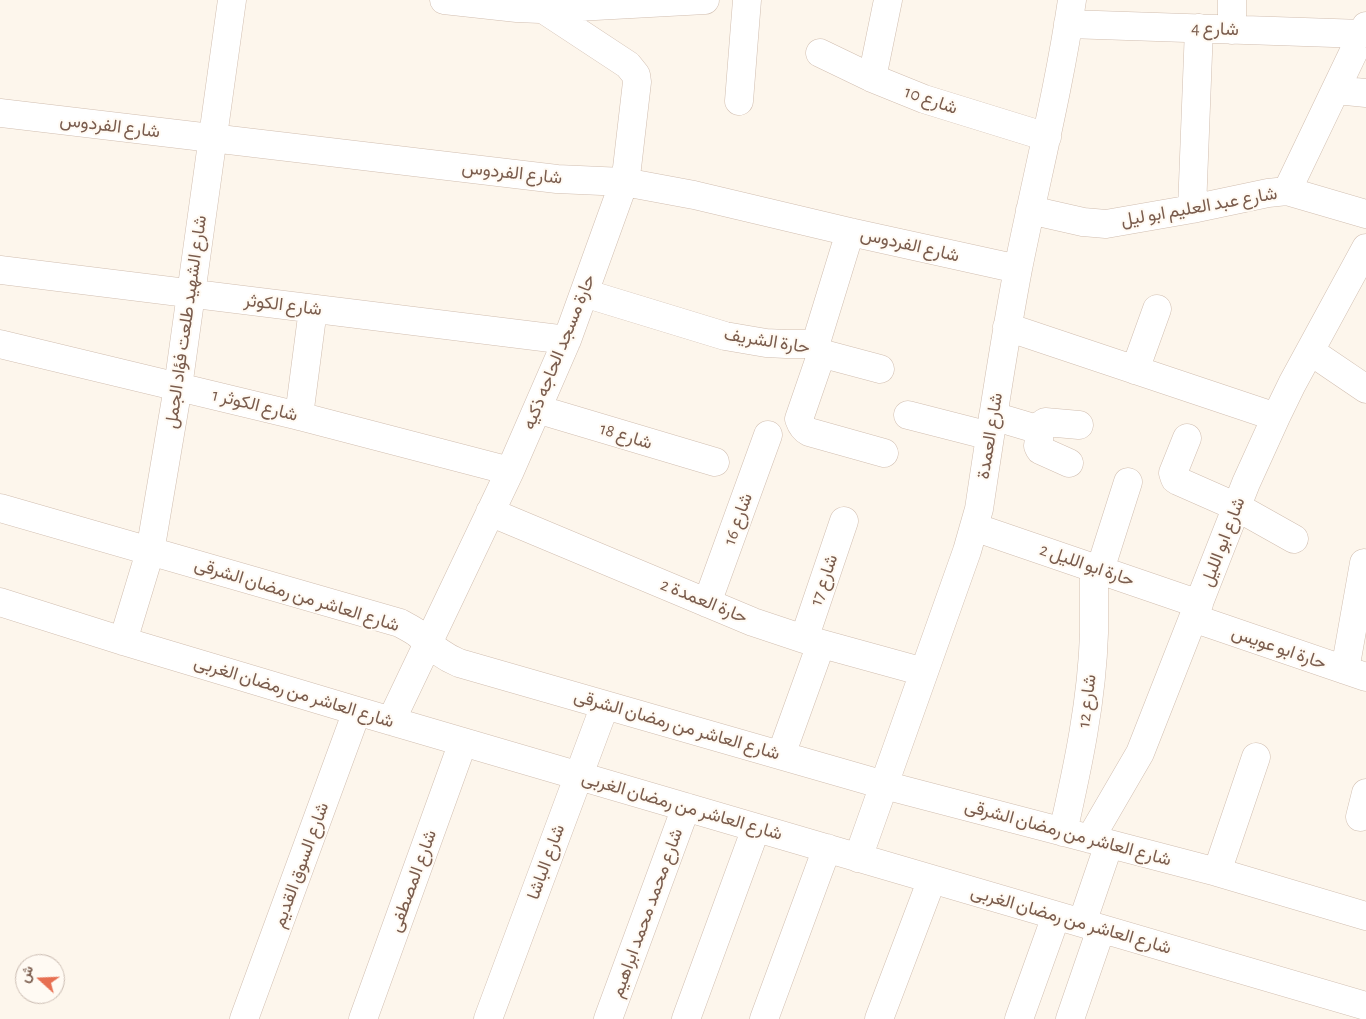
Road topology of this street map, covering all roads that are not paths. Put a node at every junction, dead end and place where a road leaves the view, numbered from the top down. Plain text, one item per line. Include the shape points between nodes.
1 (232, 0) edge
2 (444, 0) edge
3 (705, 0) edge
4 (747, 0) edge
5 (888, 0) edge
6 (1232, 0) edge
7 (638, 2) edge
8 (543, 9) junction
9 (1070, 12) edge
10 (1199, 28) junction
11 (1232, 30) junction
12 (1364, 30) edge
13 (820, 53) dead end
14 (872, 78) junction
15 (1336, 90) junction
16 (1366, 93) edge
17 (739, 101) dead end
18 (0, 114) edge
19 (1047, 137) junction
20 (213, 138) junction
21 (624, 182) junction
22 (1287, 191) junction
23 (1192, 208) junction
24 (1030, 210) junction
25 (1366, 214) edge
26 (850, 232) junction
27 (1366, 248) edge
28 (1018, 269) junction
29 (0, 270) edge
30 (584, 293) junction
31 (191, 294) junction
32 (313, 309) junction
33 (1157, 309) dead end
34 (1008, 327) junction
35 (567, 340) junction
36 (0, 344) edge
37 (817, 349) junction
38 (1310, 351) junction
39 (880, 369) dead end
40 (1136, 370) junction
41 (178, 387) junction
42 (1366, 388) edge
43 (536, 409) junction
44 (908, 415) dead end
45 (298, 416) junction
46 (1276, 418) junction
47 (1079, 425) dead end
48 (992, 426) junction
49 (1040, 430) junction
50 (768, 435) dead end
51 (1187, 438) dead end
52 (884, 453) dead end
53 (715, 462) dead end
54 (1069, 464) dead end
55 (510, 471) junction
56 (1128, 482) dead end
57 (1237, 507) junction
58 (0, 508) edge
59 (490, 512) junction
60 (844, 521) dead end
61 (974, 527) junction
62 (1294, 539) dead end
63 (150, 552) junction
64 (1364, 563) dead end
65 (1097, 569) junction
66 (0, 602) edge
67 (707, 603) junction
68 (1196, 611) junction
69 (123, 641) junction
70 (812, 641) junction
71 (428, 644) junction
72 (924, 672) junction
73 (1356, 673) edge
74 (605, 704) junction
75 (357, 711) junction
76 (391, 721) junction
77 (463, 742) junction
78 (781, 755) junction
79 (1256, 757) dead end
80 (578, 776) junction
81 (884, 784) junction
82 (686, 807) junction
83 (756, 828) junction
84 (1063, 832) junction
85 (1099, 841) junction
86 (826, 848) junction
87 (858, 858) junction
88 (1217, 872) junction
89 (932, 879) junction
90 (1056, 916) junction
91 (1366, 916) edge
92 (1092, 926) junction
93 (1366, 1006) edge
94 (244, 1019) edge
95 (363, 1019) edge
96 (488, 1019) edge
97 (608, 1019) edge
98 (686, 1019) edge
99 (764, 1019) edge
100 (879, 1019) edge
101 (1019, 1019) edge
102 (1070, 1019) edge

1 - 20 street, شارع الشهيد طلعت فؤاد الجمل
2 - 8 street
3 - 7 street
4 - 17 street
5 - 14 street
6 - 11 street
7 - 8 street
8 - 21 street, حارة مسجد الحاجه ذكيه via 628,64 636,75
9 - 10 street, شارع 4
9 - 19 street, شارع العمدة
10 - 11 street, شارع 4
10 - 23 street
11 - 12 street, شارع 4
12 - 15 street
13 - 14 street, شارع 10
14 - 19 street, شارع 10 via 924,99
15 - 16 street
15 - 22 street
18 - 20 street, شارع الفردوس
19 - 24 street, شارع العمدة
20 - 21 street, شارع الفردوس via 557,179
20 - 31 street, شارع الشهيد طلعت فؤاد الجمل
21 - 26 street, شارع الفردوس via 694,194
21 - 30 street, حارة مسجد الحاجه ذكيه
22 - 23 street, شارع عبد العليم ابو ليل
22 - 25 street, شارع عبد العليم ابو ليل
23 - 24 street, شارع عبد العليم ابو ليل via 1106,224
24 - 28 street, شارع العمدة
26 - 28 street, شارع الفردوس
26 - 37 street
27 - 38 street, شارع ابو الليل
28 - 34 street, شارع العمدة
29 - 31 street, شارع الكوثر
30 - 35 street, حارة مسجد الحاجه ذكيه
30 - 37 street, حارة الشريف via 725,336 766,343 810,344
31 - 32 street, شارع الكوثر
31 - 41 street, شارع الشهيد طلعت فؤاد الجمل
32 - 35 street, شارع الكوثر
32 - 45 street
33 - 40 street
34 - 40 street
34 - 48 street, شارع العمدة
35 - 43 street, حارة مسجد الحاجه ذكيه
36 - 41 street, شارع الكوثر 1
37 - 39 street
37 - 52 street, حارة الشريف via 820,358 799,419 804,429
38 - 42 street
38 - 46 street, شارع ابو الليل
40 - 46 street
41 - 45 street, شارع الكوثر 1
41 - 63 street, شارع الشهيد طلعت فؤاد الجمل
43 - 53 street, شارع 18
43 - 55 street, حارة مسجد الحاجه ذكيه
44 - 48 street
45 - 55 street, شارع الكوثر 1
46 - 57 street, شارع ابو الليل
47 - 49 street via 1045,422
48 - 49 street
48 - 61 street, شارع العمدة
49 - 54 street via 1040,450
50 - 67 street, شارع 16
51 - 57 street via 1173,473 1175,478
55 - 59 street, حارة مسجد الحاجه ذكيه
56 - 65 street, شارع 12
57 - 62 street
57 - 68 street, شارع ابو الليل
58 - 63 street, شارع العاشر من رمضان الشرقى
59 - 67 street, حارة العمدة 2
59 - 71 street, حارة مسجد الحاجه ذكيه
60 - 70 street, شارع 17
61 - 65 street, حارة ابو الليل 2
61 - 72 street, شارع العمدة
63 - 69 street, شارع الشهيد طلعت فؤاد الجمل
63 - 71 street, شارع العاشر من رمضان الشرقى via 400,623
64 - 73 street
65 - 68 street, حارة ابو الليل 2
65 - 84 street, شارع 12 via 1088,700
66 - 69 street, شارع العاشر من رمضان الغربى
67 - 70 street, حارة العمدة 2
68 - 73 street, حارة ابو عويس
68 - 85 street, شارع ابو الليل via 1140,753
69 - 75 street, شارع العاشر من رمضان الغربى
70 - 72 street, حارة العمدة 2
70 - 78 street, شارع 17
71 - 74 street, شارع العاشر من رمضان الشرقى via 459,663
71 - 76 street, حارة مسجد الحاجه ذكيه
72 - 81 street, شارع العمدة
74 - 78 street, شارع العاشر من رمضان الشرقى
74 - 80 street, شارع الباشا
75 - 76 street, شارع العاشر من رمضان الغربى
75 - 94 street, شارع السوق القديم
76 - 77 street, شارع العاشر من رمضان الغربى
77 - 80 street, شارع العاشر من رمضان الغربى
77 - 95 street, شارع المصطفى
78 - 81 street, شارع العاشر من رمضان الشرقى
79 - 88 street
80 - 82 street, شارع العاشر من رمضان الغربى
80 - 96 street, شارع الباشا
81 - 84 street, شارع العاشر من رمضان الشرقى
81 - 87 street, شارع العمدة
82 - 83 street, شارع العاشر من رمضان الغربى
82 - 97 street, شارع محمد محمد ابراهيم
83 - 86 street, شارع العاشر من رمضان الغربى
83 - 98 street
84 - 85 street, شارع العاشر من رمضان الشرقى
85 - 88 street, شارع العاشر من رمضان الشرقى
85 - 92 street, شارع ابو الليل
86 - 87 street, شارع العاشر من رمضان الغربى
86 - 99 street
87 - 89 street, شارع العاشر من رمضان الغربى
88 - 91 street, شارع العاشر من رمضان الشرقى
89 - 90 street, شارع العاشر من رمضان الغربى
89 - 100 street
90 - 92 street, شارع العاشر من رمضان الغربى
90 - 101 street
92 - 93 street, شارع العاشر من رمضان الغربى
92 - 102 street, شارع ابو الليل

